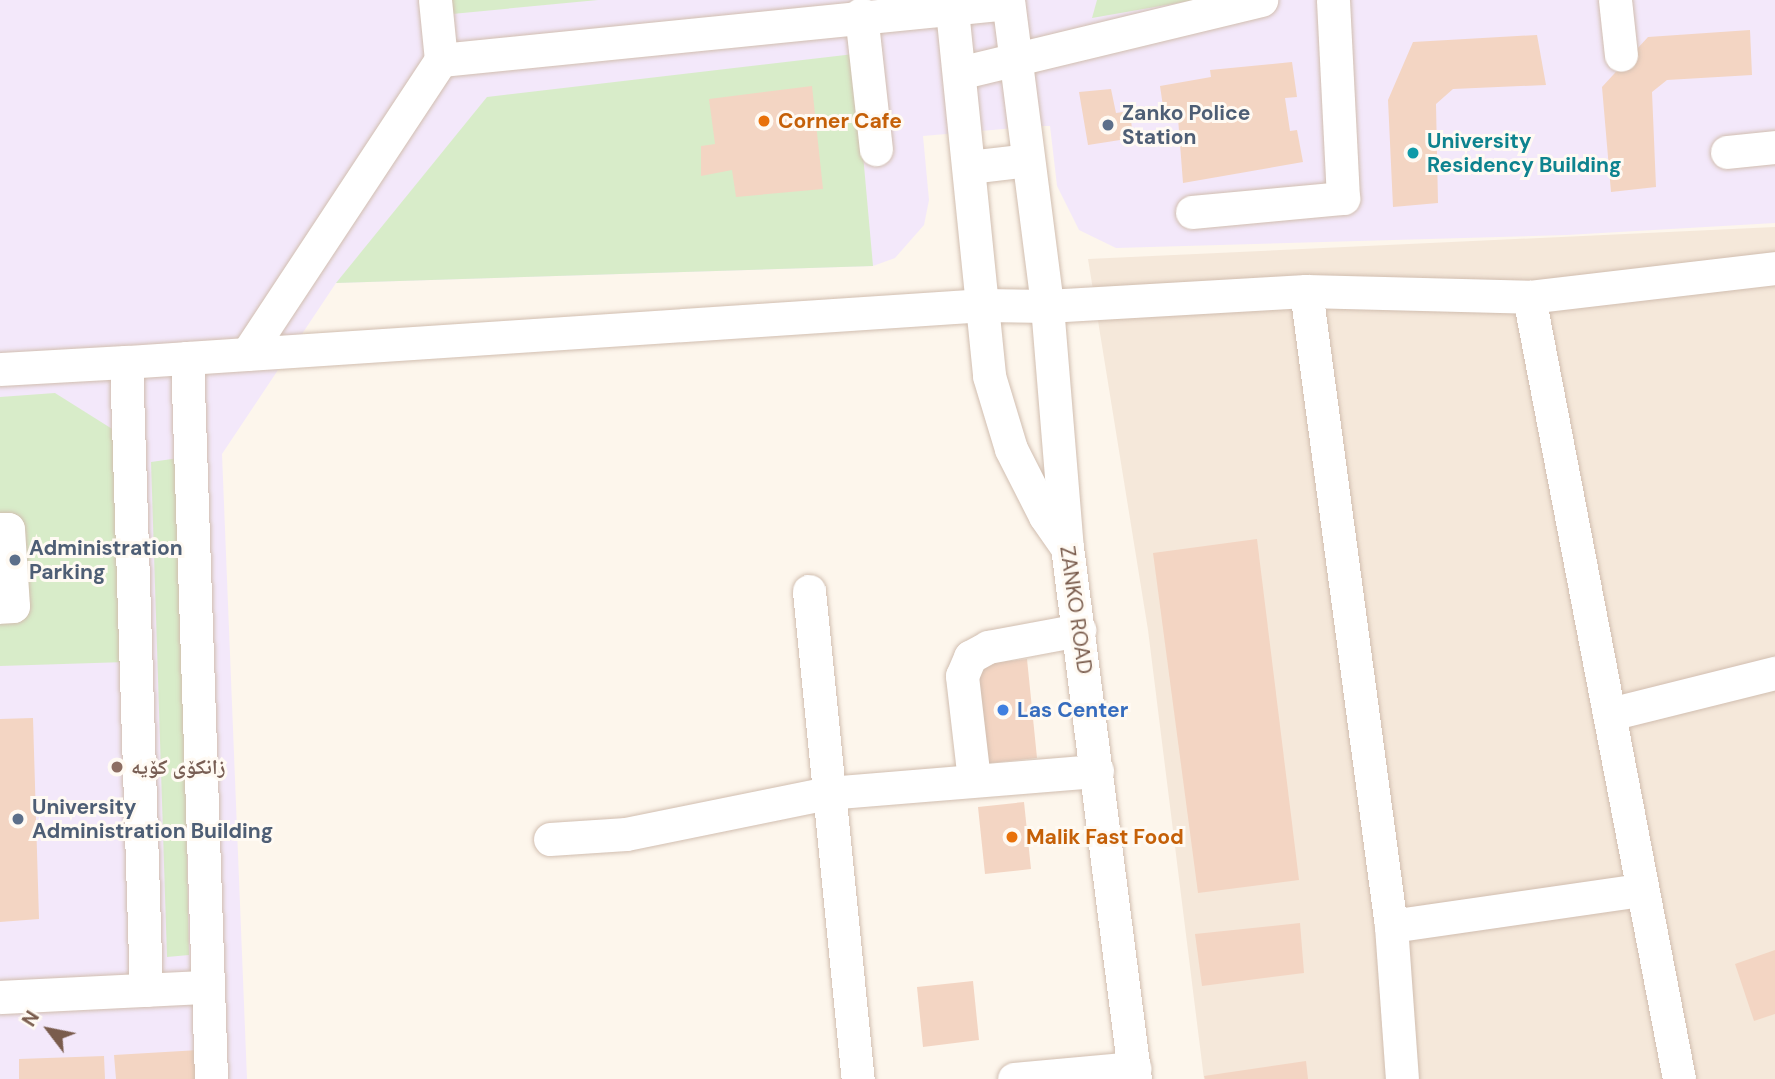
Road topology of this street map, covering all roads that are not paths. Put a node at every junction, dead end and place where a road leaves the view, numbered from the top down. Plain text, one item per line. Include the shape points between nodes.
1 (435, 0) edge
2 (1261, 0) edge
3 (1333, 0) edge
4 (1615, 0) edge
5 (1008, 1) edge
6 (951, 4) edge
7 (861, 15) junction
8 (1621, 55) dead end
9 (441, 60) junction
10 (1016, 61) junction
11 (959, 73) junction
12 (1775, 147) edge
13 (876, 149) dead end
14 (1727, 152) dead end
15 (1028, 160) junction
16 (969, 167) junction
17 (1192, 212) dead end
18 (1775, 268) edge
19 (1306, 291) junction
20 (1529, 297) junction
21 (984, 305) junction
22 (1047, 306) junction
23 (247, 354) junction
24 (187, 358) junction
25 (126, 362) junction
26 (0, 369) edge
27 (0, 529) edge
28 (1067, 547) junction
29 (809, 591) dead end
30 (0, 607) edge
31 (1079, 630) junction
32 (1775, 673) edge
33 (1610, 714) junction
34 (1097, 771) junction
35 (974, 780) junction
36 (827, 793) junction
37 (550, 839) dead end
38 (1640, 890) junction
39 (1391, 926) junction
40 (207, 987) junction
41 (146, 990) junction
42 (0, 997) edge
43 (1135, 1073) edge
44 (211, 1079) edge
45 (858, 1079) edge
46 (1014, 1079) edge
47 (1402, 1079) edge
48 (1678, 1079) edge

1 - 9 street
2 - 10 street
3 - 17 street via 1343,198
4 - 8 street
5 - 6 street
5 - 10 street, ZANKO ROAD
6 - 7 street
6 - 11 street
7 - 9 street
7 - 13 street
9 - 23 street
10 - 11 street
10 - 15 street, ZANKO ROAD
11 - 16 street
12 - 14 street
15 - 16 street
15 - 22 street, ZANKO ROAD
16 - 21 street
18 - 20 street
19 - 20 street
19 - 22 street
19 - 39 street
20 - 33 street
21 - 22 street
21 - 23 street
21 - 28 street via 984,339 998,413 1026,483
22 - 28 street, ZANKO ROAD
23 - 24 street
24 - 25 street
24 - 40 street
25 - 26 street
25 - 41 street
27 - 30 street via 8,529 13,606
28 - 31 street, ZANKO ROAD
29 - 36 street
31 - 34 street, ZANKO ROAD
31 - 35 street via 988,647 970,657 962,676
32 - 33 street
33 - 38 street
34 - 35 street
34 - 43 street, ZANKO ROAD
35 - 36 street
36 - 37 street via 626,834
36 - 45 street
38 - 39 street
38 - 48 street
39 - 47 street
40 - 41 street
40 - 44 street
41 - 42 street
43 - 46 street

